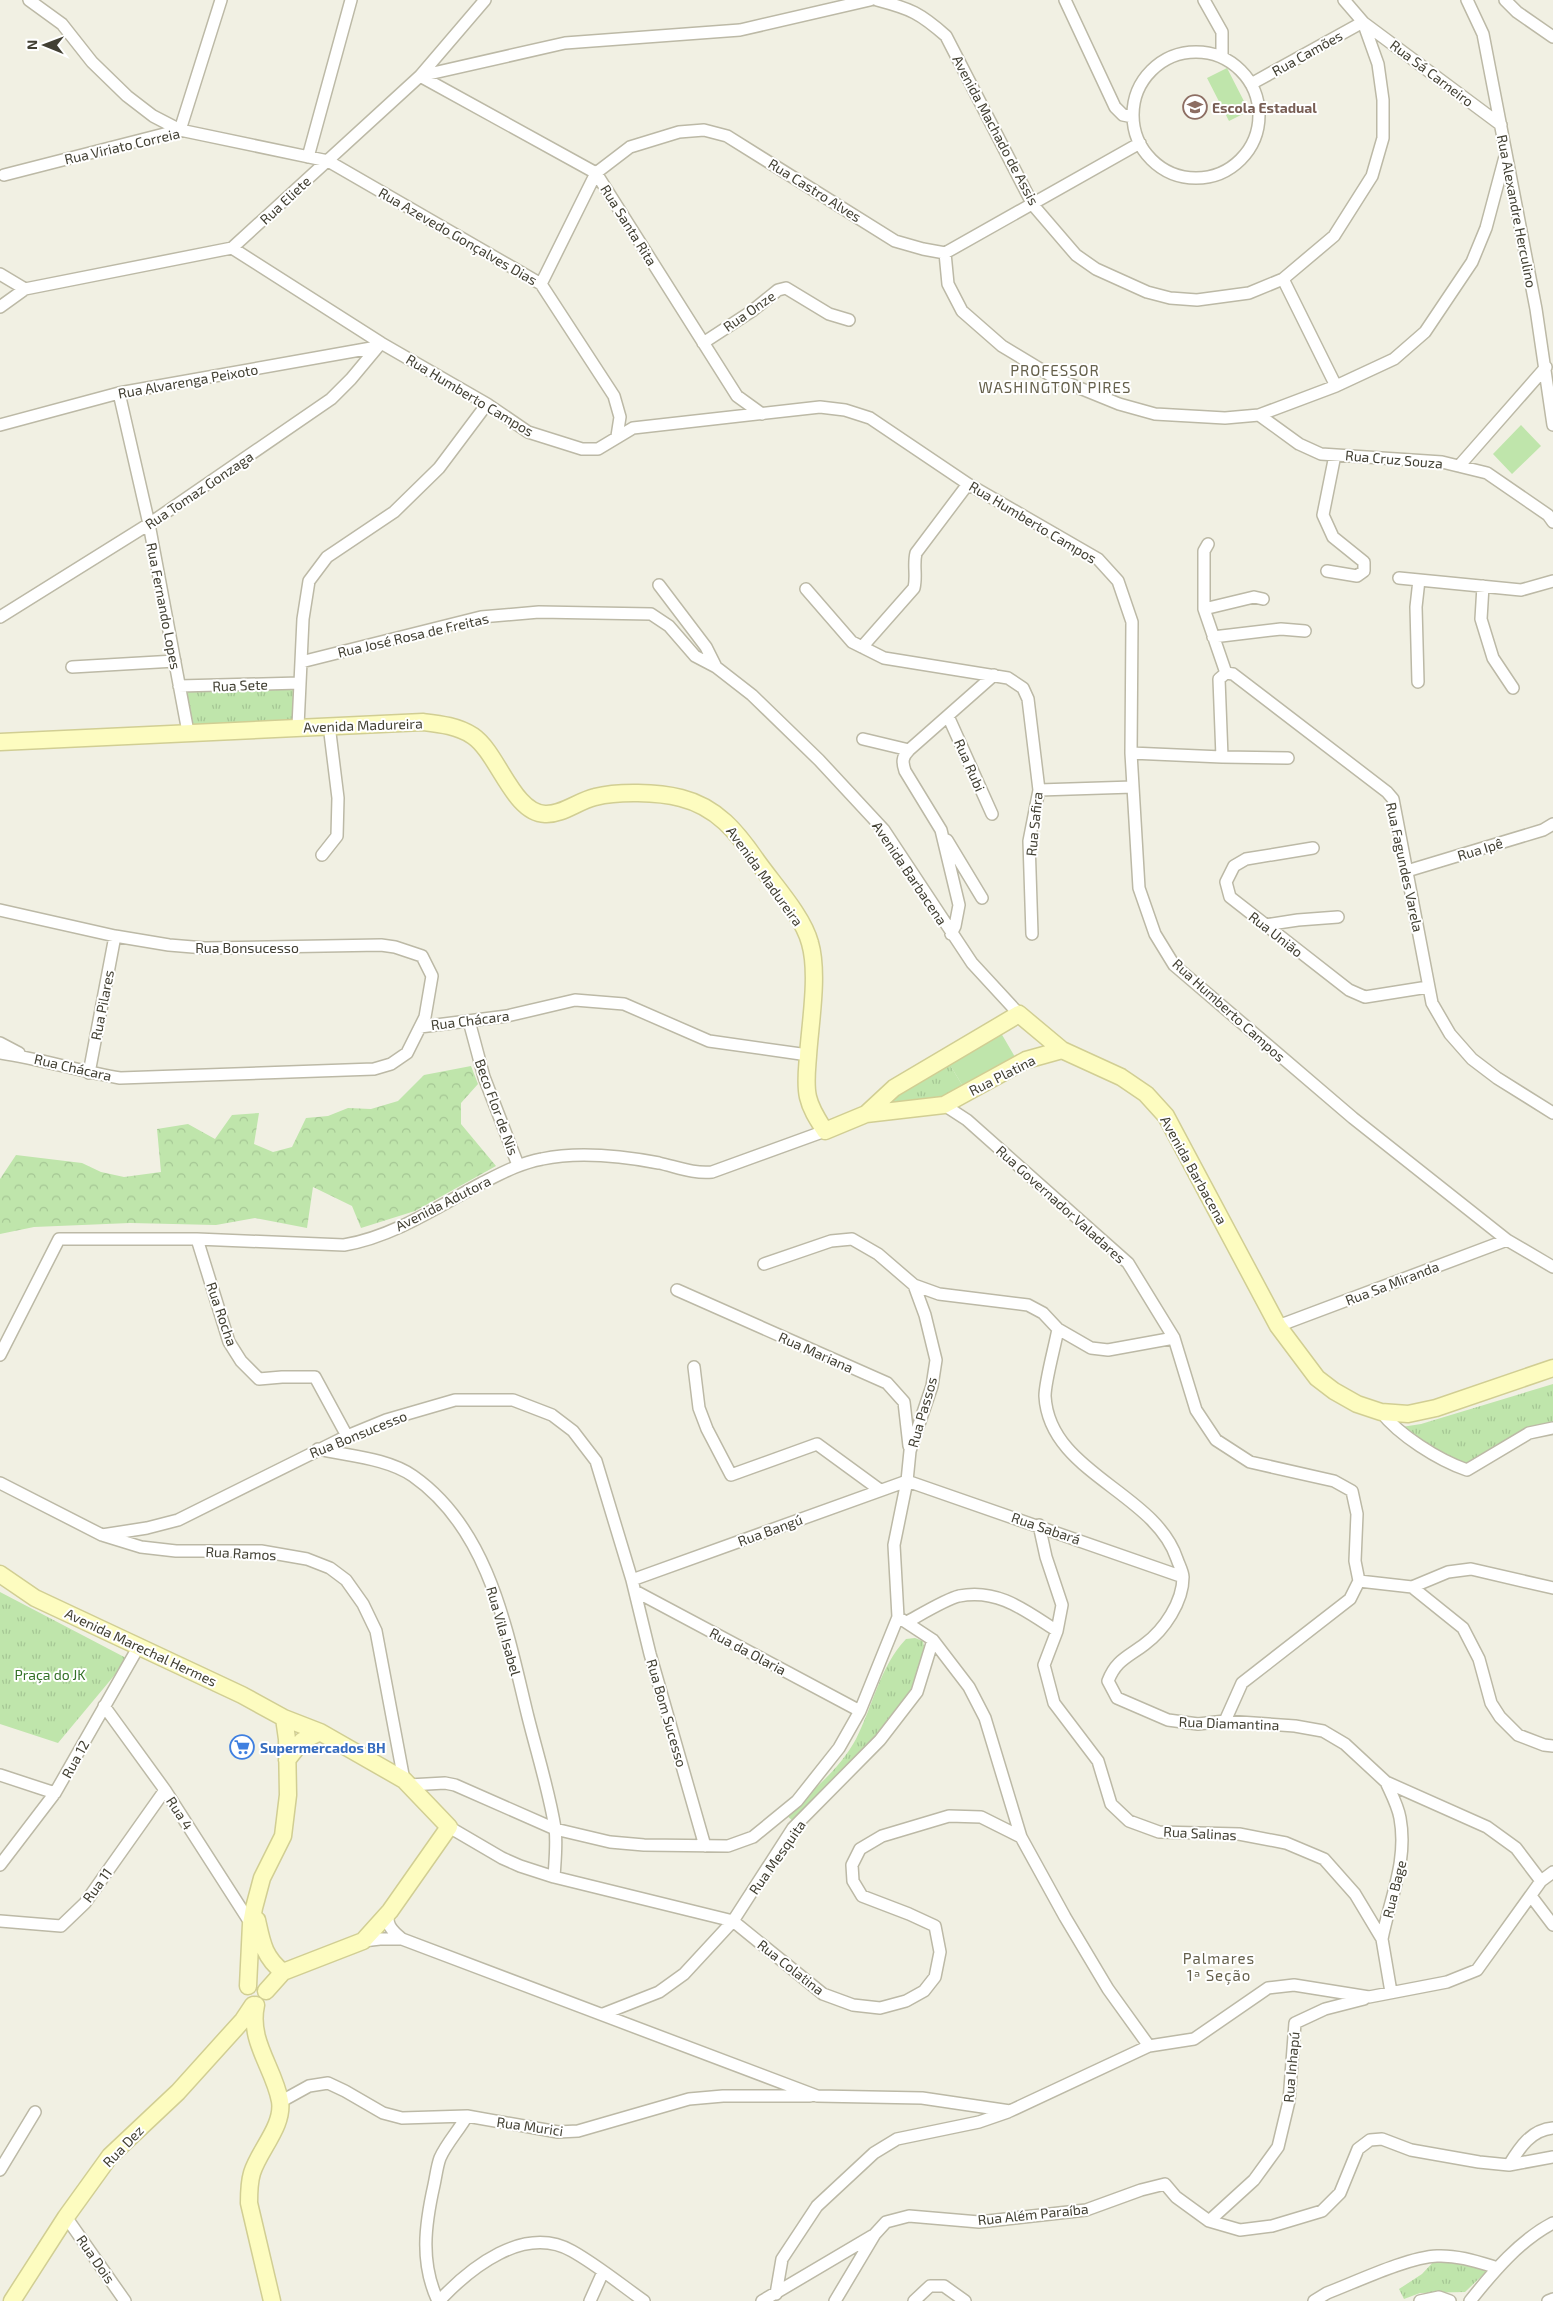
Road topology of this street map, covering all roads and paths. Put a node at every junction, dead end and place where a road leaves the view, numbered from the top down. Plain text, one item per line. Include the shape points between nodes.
1 (29, 0) edge
2 (221, 0) edge
3 (351, 0) edge
4 (485, 0) edge
5 (870, 0) edge
6 (877, 0) edge
7 (1065, 0) edge
8 (1204, 0) edge
9 (1344, 0) edge
10 (1467, 0) edge
11 (1504, 0) edge
12 (906, 4) edge
13 (1363, 22) junction
14 (1553, 38) edge
15 (1222, 57) junction
16 (420, 76) junction
17 (1251, 84) junction
18 (1133, 117) junction
19 (1501, 124) junction
20 (180, 130) junction
21 (1140, 143) junction
22 (1506, 152) junction
23 (308, 157) junction
24 (328, 161) junction
25 (596, 174) junction
26 (4, 175) dead end
27 (1033, 206) junction
28 (232, 248) junction
29 (946, 253) junction
30 (0, 274) edge
31 (1283, 280) junction
32 (541, 284) junction
33 (26, 289) junction
34 (0, 307) edge
35 (849, 320) dead end
36 (703, 343) junction
37 (379, 345) junction
38 (1546, 367) junction
39 (1336, 386) junction
40 (119, 393) junction
41 (487, 404) junction
42 (762, 414) junction
43 (1259, 414) junction
44 (0, 425) edge
45 (1553, 425) edge
46 (617, 436) junction
47 (1335, 455) junction
48 (1459, 466) junction
49 (968, 484) junction
50 (1553, 522) edge
51 (149, 524) junction
52 (1208, 544) dead end
53 (1328, 570) dead end
54 (1399, 578) dead end
55 (1419, 580) junction
56 (1553, 581) edge
57 (659, 585) dead end
58 (1483, 586) junction
59 (806, 589) dead end
60 (1263, 599) dead end
61 (1204, 609) junction
62 (0, 617) edge
63 (1305, 631) dead end
64 (1213, 637) junction
65 (862, 647) junction
66 (175, 661) junction
67 (301, 662) junction
68 (72, 667) dead end
69 (716, 667) junction
70 (1226, 673) junction
71 (994, 675) junction
72 (1418, 682) dead end
73 (300, 683) junction
74 (179, 686) junction
75 (1513, 688) dead end
76 (948, 716) junction
77 (330, 725) junction
78 (298, 726) junction
79 (188, 732) junction
80 (863, 739) dead end
81 (0, 742) edge
82 (909, 750) junction
83 (1131, 753) junction
84 (1222, 757) junction
85 (1288, 758) dead end
86 (1133, 787) junction
87 (1039, 790) junction
88 (992, 814) dead end
89 (1553, 824) edge
90 (941, 830) junction
91 (1313, 848) dead end
92 (322, 854) dead end
93 (1407, 871) junction
94 (982, 898) dead end
95 (0, 910) edge
96 (1338, 917) dead end
97 (1265, 925) junction
98 (951, 934) junction
99 (1032, 934) dead end
100 (115, 936) junction
101 (1428, 987) junction
102 (1019, 1014) junction
103 (469, 1021) junction
104 (420, 1026) junction
105 (0, 1043) edge
106 (1062, 1050) junction
107 (0, 1053) edge
108 (808, 1055) junction
109 (25, 1057) junction
110 (89, 1073) junction
111 (944, 1105) junction
112 (1553, 1113) edge
113 (866, 1114) junction
114 (825, 1131) junction
115 (518, 1165) junction
116 (197, 1239) junction
117 (1507, 1240) junction
118 (764, 1264) dead end
119 (1553, 1267) edge
120 (914, 1285) junction
121 (677, 1290) dead end
122 (1278, 1326) junction
123 (1058, 1329) junction
124 (1174, 1338) junction
125 (0, 1355) edge
126 (694, 1367) dead end
127 (1553, 1368) edge
128 (1381, 1412) junction
129 (1553, 1428) edge
130 (347, 1436) junction
131 (318, 1449) junction
132 (910, 1451) junction
133 (907, 1481) junction
134 (0, 1483) edge
135 (880, 1490) junction
136 (1039, 1525) junction
137 (102, 1535) junction
138 (0, 1574) edge
139 (1183, 1577) junction
140 (632, 1580) junction
141 (1359, 1581) junction
142 (1551, 1585) edge
143 (1412, 1587) junction
144 (635, 1591) junction
145 (903, 1620) junction
146 (1057, 1631) junction
147 (933, 1640) junction
148 (139, 1646) junction
149 (104, 1706) junction
150 (860, 1712) junction
151 (284, 1718) junction
152 (1225, 1720) junction
153 (320, 1732) junction
154 (1553, 1746) edge
155 (287, 1760) junction
156 (0, 1775) edge
157 (1386, 1782) junction
158 (406, 1783) junction
159 (165, 1790) junction
160 (56, 1793) junction
161 (449, 1827) junction
162 (555, 1829) junction
163 (1021, 1838) junction
164 (705, 1846) junction
165 (0, 1865) edge
166 (1553, 1872) edge
167 (554, 1877) junction
168 (1541, 1881) junction
169 (1530, 1896) junction
170 (254, 1908) junction
171 (390, 1911) junction
172 (0, 1921) edge
173 (733, 1921) junction
174 (251, 1924) junction
175 (1553, 1925) edge
176 (402, 1939) junction
177 (1382, 1939) junction
178 (363, 1941) junction
179 (283, 1972) junction
180 (1391, 1992) junction
181 (256, 1997) junction
182 (1369, 1997) junction
183 (603, 2014) junction
184 (1149, 2046) junction
185 (817, 2096) junction
186 (280, 2102) junction
187 (1010, 2111) junction
188 (35, 2112) dead end
189 (468, 2116) junction
190 (1553, 2128) edge
191 (1553, 2156) edge
192 (1509, 2165) junction
193 (0, 2170) edge
194 (66, 2217) junction
195 (1209, 2221) junction
196 (1553, 2223) edge
197 (875, 2234) junction
198 (1498, 2268) junction
199 (603, 2272) junction
200 (776, 2294) junction
201 (1553, 2299) edge
202 (12, 2301) edge
203 (125, 2301) edge
204 (272, 2301) edge
205 (438, 2301) edge
206 (590, 2301) edge
207 (644, 2301) edge
208 (762, 2301) edge
209 (835, 2301) edge
210 (914, 2301) edge
211 (964, 2301) edge
212 (1314, 2301) edge
213 (1420, 2301) edge
214 (1450, 2301) edge
215 (1470, 2301) edge
216 (1548, 2301) edge

1 - 20 street via 62,24 92,62 127,96 153,116
2 - 20 street
3 - 23 street
4 - 16 street, Rua Eliete
5 - 16 street via 740,30 565,43
6 - 12 street, Avenida Machado de Assis
7 - 18 street via 1115,107 1122,115
8 - 15 street via 1222,32
9 - 13 street, Avenida Machado de Assis
10 - 19 street, Rua Alexandre Herculino via 1483,34
11 - 14 street
12 - 27 street, Avenida Machado de Assis via 946,36
13 - 17 street, Rua Camões
13 - 19 street, Rua Sá Carneiro
13 - 31 street, Avenida Machado de Assis via 1378,64 1383,100 1383,138 1372,176 1334,236
15 - 17 street via 1239,68
15 - 18 street via 1201,51 1187,52 1161,62 1145,77 1136,96
16 - 24 street, Rua Eliete
16 - 25 street, Rua Santa Rita
17 - 21 street via 1258,101 1259,119 1255,137 1233,166 1200,178 1181,176 1164,170
18 - 21 street
19 - 22 street, Rua Alexandre Herculino
20 - 23 street, Rua Viriato Correia
20 - 26 street, Rua Viriato Correia
21 - 27 street
22 - 38 street, Rua Alexandre Herculino
22 - 39 street via 1486,228 1472,262 1425,332 1394,359
23 - 24 street, Rua Viriato Correia
24 - 28 street, Rua Eliete
24 - 32 street, Rua Azevedo Gonçalves Dias
25 - 29 street, Rua Castro Alves via 630,147 679,132 704,130 728,136 895,240
25 - 32 street, Rua Castro Alves
25 - 36 street, Rua Santa Rita
27 - 29 street
27 - 31 street, Avenida Machado de Assis via 1076,255 1104,274 1147,292 1197,300 1249,293
28 - 33 street
28 - 37 street, Rua Humberto Campos
29 - 43 street via 948,284 962,311 1002,346 1055,378 1119,404 1155,414 1225,418
30 - 33 street
31 - 39 street
32 - 46 street, Rua Azevedo Gonçalves Dias via 614,396 620,417
33 - 34 street
35 - 36 street, Rua Onze via 829,314 786,288 778,290
36 - 42 street, Rua Santa Rita via 737,396
37 - 40 street, Rua Alvarenga Peixoto
37 - 41 street, Rua Humberto Campos
37 - 51 street, Rua Tomaz Gonzaga via 331,399
38 - 45 street, Rua Alexandre Herculino
38 - 48 street
39 - 43 street
40 - 44 street, Rua Alvarenga Peixoto
40 - 51 street, Rua Fernando Lopes
41 - 46 street, Rua Humberto Campos via 528,432 582,450 598,449
41 - 67 street via 439,468 394,512 327,557 309,581
42 - 46 street, Rua Humberto Campos via 633,428
42 - 49 street, Rua Humberto Campos via 820,407 870,418
43 - 47 street, Rua Cruz Souza via 1299,444 1321,454
47 - 48 street, Rua Cruz Souza
47 - 53 street via 1323,515 1333,537 1364,562 1364,571 1357,576
48 - 50 street, Rua Cruz Souza via 1487,473 1548,515
49 - 65 street via 916,553 914,588
49 - 83 street, Rua Humberto Campos via 1098,558 1118,581 1132,622
51 - 62 street, Rua Tomaz Gonzaga
51 - 66 street, Rua Fernando Lopes
52 - 61 street via 1204,551
54 - 55 street
55 - 58 street
55 - 72 street via 1416,607
56 - 58 street via 1521,590
57 - 69 street via 706,647
58 - 75 street via 1481,619 1493,658
59 - 65 street, Rua Safira via 852,642
60 - 61 street via 1254,597
61 - 64 street
63 - 64 street via 1281,629
64 - 70 street
65 - 71 street, Rua Safira via 884,658
66 - 68 street
66 - 74 street, Rua Fernando Lopes
67 - 69 street, Rua José Rosa de Freitas via 481,617 539,612 652,614 668,626 695,656
67 - 73 street
69 - 98 street, Avenida Barbacena via 752,695 819,760 884,830
70 - 84 street via 1219,679
70 - 93 street, Rua Fagundes Varela via 1233,674 1393,799
71 - 76 street
71 - 87 street, Rua Safira via 1008,678 1023,688 1028,699
73 - 74 street, Rua Sete
73 - 78 street
74 - 79 street, Rua Fernando Lopes
76 - 82 street
76 - 88 street, Rua Rubi
77 - 78 street, Avenida Madureira
77 - 92 street via 338,798 337,836
77 - 108 street, Avenida Madureira via 423,722 451,726 474,736 519,798 531,810 545,814 594,797 619,794 681,798 708,808 735,830 800,920 810,943 814,969
78 - 79 street, Avenida Madureira
79 - 81 street, Avenida Madureira
80 - 82 street
82 - 90 street via 902,762 905,771
83 - 84 street
83 - 86 street, Rua Humberto Campos
84 - 85 street
86 - 87 street
86 - 117 street, Rua Humberto Campos via 1139,888 1156,934 1174,965 1353,1118
87 - 99 street, Rua Safira via 1029,841
89 - 93 street, Rua Ipê via 1543,830
90 - 94 street
90 - 98 street via 958,905
91 - 97 street, Rua União via 1246,859 1234,866 1226,882 1230,897
93 - 101 street, Rua Fagundes Varela
95 - 100 street, Rua Bonsucesso
96 - 97 street
97 - 101 street, Rua União via 1349,990 1365,997
98 - 102 street, Avenida Barbacena via 972,963
100 - 104 street, Rua Bonsucesso via 205,948 395,947 422,956 432,976 425,1017
100 - 110 street, Rua Pilares
101 - 112 street, Rua Fagundes Varela via 1432,1003 1450,1034 1472,1060
102 - 106 street, Avenida Barbacena
102 - 113 street via 894,1088
103 - 104 street, Rua Chácara
103 - 108 street, Rua Chácara via 575,1000 624,1004 709,1041
103 - 115 street, Beco Flor de Nis via 484,1077
104 - 110 street, Rua Chácara via 407,1053 374,1070 120,1078
105 - 109 street
106 - 111 street, Rua Platina via 1026,1060
106 - 122 street, Avenida Barbacena via 1121,1077 1146,1094 1166,1116
107 - 109 street
108 - 114 street, Avenida Madureira via 808,1098
109 - 110 street, Rua Chácara
111 - 113 street, Avenida Adutora
111 - 124 street, Rua Governador Valadares via 967,1120 1128,1263
113 - 114 street, Avenida Adutora
114 - 115 street, Avenida Adutora via 712,1172 591,1154 544,1158
115 - 116 street, Avenida Adutora via 408,1222 358,1243
116 - 125 street, Avenida Adutora via 60,1239
116 - 130 street, Rua Rocha via 229,1342 241,1361 259,1379 315,1377
117 - 119 street, Rua Humberto Campos
117 - 122 street, Rua Sa Miranda
118 - 120 street via 831,1241 852,1239 878,1254
120 - 123 street via 939,1294 1028,1305 1043,1313
120 - 132 street, Rua Passos via 936,1360 932,1386
121 - 132 street, Rua Mariana via 887,1383 904,1402
122 - 128 street, Avenida Barbacena via 1316,1378 1357,1404
123 - 124 street via 1091,1348 1108,1350
123 - 139 street via 1045,1396 1054,1431 1068,1450 1140,1510 1172,1544
124 - 141 street, Rua Governador Valadares via 1196,1410 1216,1440 1250,1462 1334,1481 1352,1491 1357,1514 1354,1561
126 - 135 street via 699,1408 731,1475 817,1444
127 - 128 street, Avenida Barbacena via 1436,1408 1408,1414
128 - 129 street via 1392,1426 1466,1470 1529,1433
130 - 131 street, Rua Bonsucesso
130 - 140 street, Rua Bonsucesso via 386,1420 455,1400 513,1400 552,1415 573,1431 596,1461
131 - 137 street, Rua Bonsucesso via 178,1520
131 - 162 street, Rua Vila Isabel via 386,1464 412,1475 450,1510 472,1544 504,1621
132 - 133 street, Rua Passos
133 - 135 street, Rua Bangú
133 - 136 street, Rua Sabará
133 - 145 street via 894,1545
134 - 137 street
135 - 140 street, Rua Bangú
136 - 139 street, Rua Sabará
136 - 146 street, Rua Salinas via 1062,1605
137 - 158 street, Rua Ramos via 141,1547 176,1551 261,1551 307,1558 330,1568 346,1580 376,1631
138 - 148 street, Avenida Marechal Hermes via 35,1598
139 - 152 street, Rua Diamantina via 1174,1613 1147,1643 1113,1667 1108,1681 1117,1698 1168,1720 1198,1724
140 - 144 street, Rua Bom Sucesso
141 - 143 street
141 - 152 street via 1350,1599 1242,1684
142 - 143 street via 1471,1568 1448,1572
143 - 154 street via 1463,1628 1479,1659 1491,1703 1500,1717 1518,1735
144 - 150 street, Rua da Olaria
144 - 164 street, Rua Bom Sucesso
145 - 146 street via 958,1596 985,1595 1011,1601
145 - 147 street
145 - 150 street
146 - 177 street, Rua Salinas via 1044,1665 1054,1703 1098,1761 1111,1804 1129,1821 1159,1832 1239,1834 1286,1843 1324,1859 1355,1894
147 - 163 street via 968,1687 985,1718
147 - 173 street, Rua Mesquita via 917,1692 880,1740 794,1828
148 - 149 street, Rua 12
148 - 151 street, Avenida Marechal Hermes
149 - 159 street, Rua 4
149 - 160 street, Rua 12
150 - 164 street via 839,1748 797,1801 753,1837 728,1846
151 - 153 street, Avenida Marechal Hermes
151 - 155 street
152 - 157 street, Rua Diamantina via 1323,1731 1345,1744
153 - 155 street via 302,1741
153 - 158 street, Avenida Marechal Hermes
155 - 170 street via 288,1795 283,1836 262,1878
156 - 160 street
157 - 168 street, Rua Diamantina via 1487,1827 1516,1848
157 - 177 street, Rua Bage via 1400,1815 1403,1843 1402,1865
158 - 161 street, Avenida Marechal Hermes
158 - 162 street via 455,1785
159 - 172 street, Rua 11 via 85,1903 61,1926
159 - 174 street, Rua 4
160 - 165 street, Rua 12
161 - 167 street, Rua Colatina via 502,1858
161 - 171 street
162 - 164 street via 610,1842
162 - 167 street, Rua Vila Isabel
163 - 173 street, Rua Colatina via 981,1817 949,1816 882,1836 860,1849 852,1865 853,1882 862,1896 935,1926 940,1952 935,1977 924,1991 906,2001 880,2008 853,2005 823,1994
163 - 184 street via 1108,1989
166 - 168 street
167 - 173 street, Rua Colatina
168 - 169 street
169 - 175 street
169 - 180 street via 1477,1970 1447,1982
170 - 174 street
170 - 179 street via 263,1947 272,1964
171 - 176 street via 387,1917 389,1926
171 - 178 street
173 - 183 street, Rua Mesquita via 678,1979 659,1992
174 - 181 street
176 - 178 street
176 - 183 street
177 - 180 street, Rua Salinas
178 - 179 street
179 - 181 street, Rua Dez
180 - 182 street
181 - 186 street via 254,2028
181 - 194 street, Rua Dez via 233,2030 178,2092 110,2156
182 - 184 street via 1294,1985 1268,1988 1194,2039
182 - 195 street, Rua Inhapú via 1325,2009 1295,2022 1290,2101 1278,2147 1254,2180
183 - 185 street
184 - 187 street
185 - 187 street, Rua Murici via 922,2098
185 - 189 street, Rua Murici via 689,2099 578,2131 558,2132
186 - 189 street, Rua Murici via 309,2086 328,2084 382,2113 402,2118
186 - 204 street via 278,2120 252,2172 248,2188
187 - 200 street via 979,2122 897,2139 874,2153 817,2206 782,2258
188 - 193 street
189 - 205 street via 440,2158 428,2210 426,2268
190 - 192 street via 1532,2135
191 - 192 street, Rua Além Paraíba
192 - 195 street, Rua Além Paraíba via 1411,2150 1382,2139 1370,2140 1358,2150 1340,2193 1322,2210 1272,2226 1240,2230
194 - 202 street, Rua Dez
194 - 203 street, Rua Dois
195 - 197 street, Rua Além Paraíba via 1176,2197 1165,2184 1086,2210 979,2222 909,2216 886,2222
196 - 198 street via 1540,2229
197 - 200 street
197 - 209 street
198 - 212 street via 1462,2257 1424,2258
198 - 215 street
199 - 205 street via 571,2250 536,2243 499,2254 474,2268
199 - 206 street
199 - 207 street
200 - 208 street
201 - 216 street
210 - 211 street via 930,2286 944,2286
213 - 214 street via 1439,2297

